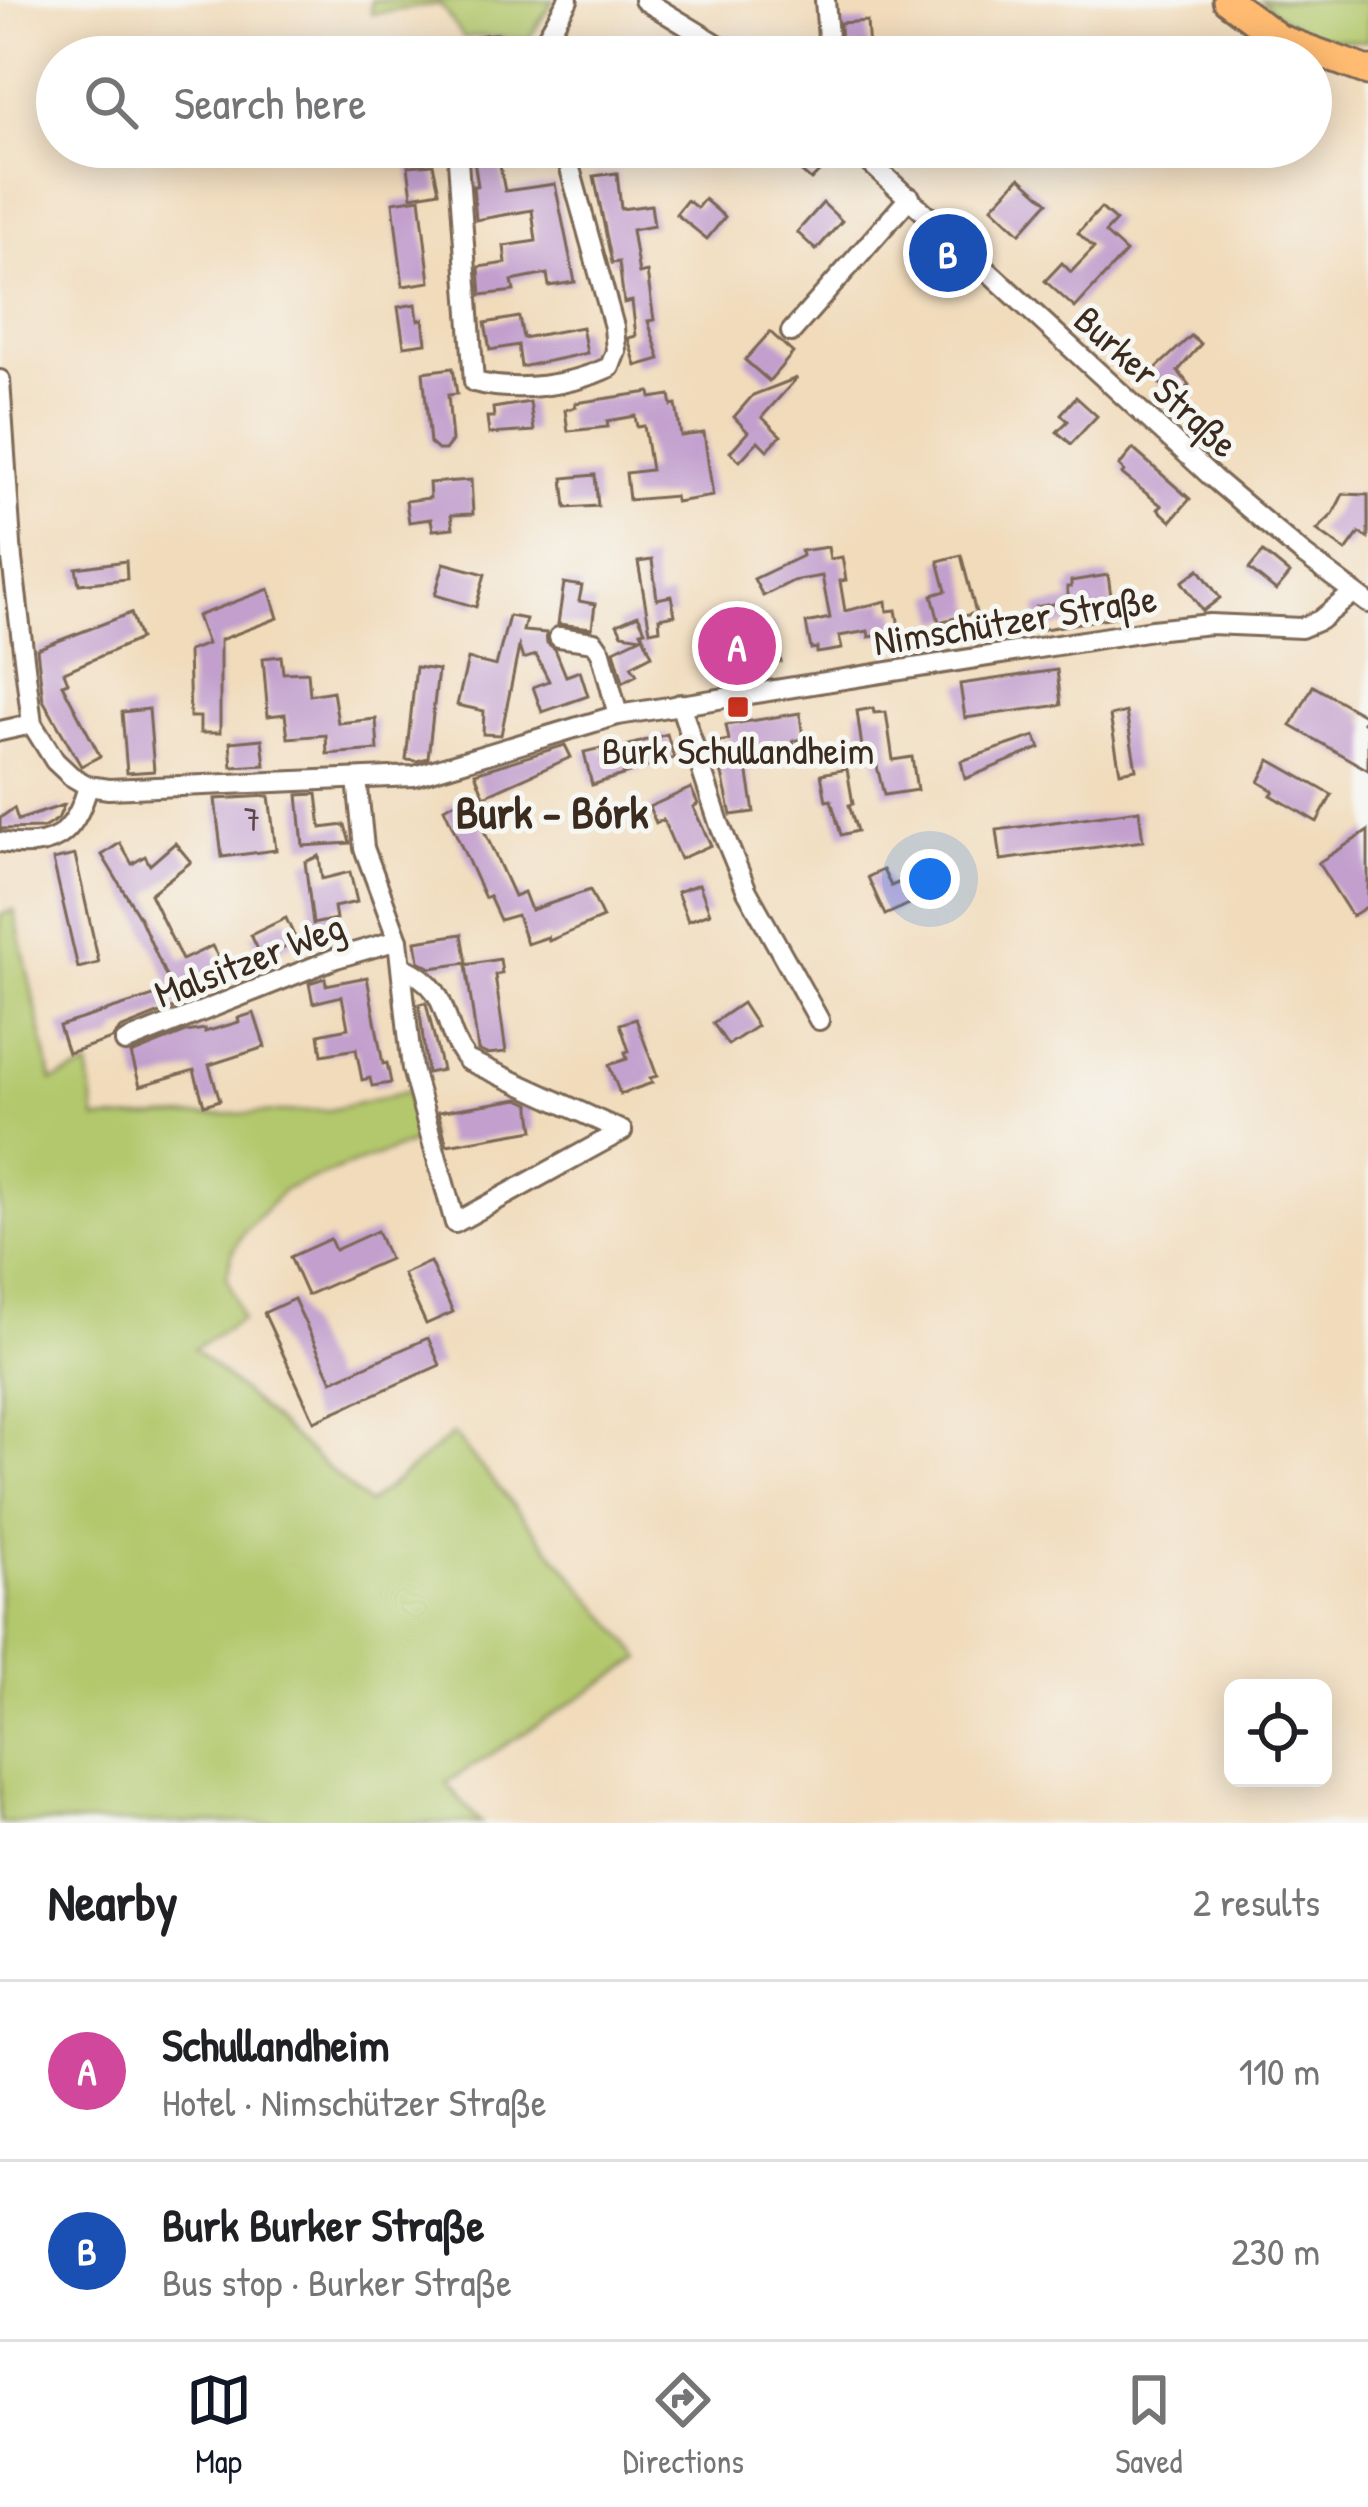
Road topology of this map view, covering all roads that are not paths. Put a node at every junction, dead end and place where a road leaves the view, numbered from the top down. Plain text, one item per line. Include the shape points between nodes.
1 (568, 0) edge
2 (644, 0) edge
3 (825, 0) edge
4 (1226, 0) edge
5 (549, 36) edge
6 (703, 36) edge
7 (828, 36) edge
8 (1278, 36) edge
9 (1368, 52) edge
10 (1332, 53) edge
11 (1332, 58) edge
12 (1368, 71) edge
13 (459, 168) edge
14 (570, 168) edge
15 (877, 168) edge
16 (910, 197) junction
17 (791, 332) dead end
18 (0, 380) edge
19 (1360, 598) edge
20 (559, 638) dead end
21 (680, 704) junction
22 (617, 715) junction
23 (32, 724) junction
24 (0, 731) edge
25 (357, 778) junction
26 (88, 786) junction
27 (0, 842) edge
28 (398, 940) junction
29 (403, 967) junction
30 (819, 1020) dead end
31 (124, 1042) dead end

1 - 5 street
2 - 6 street
3 - 7 street
4 - 8 highway
9 - 10 highway
11 - 12 highway
13 - 14 street via 474,382 505,390 586,378 610,367 616,351
15 - 16 street, Burker Straße
16 - 17 street
16 - 19 street, Burker Straße via 1213,478
18 - 23 street
19 - 21 street, Nimschützer Straße via 1301,628 1152,630
20 - 22 street via 594,642
21 - 22 street, Nimschützer Straße
21 - 30 street via 747,891
22 - 25 street, Nimschützer Straße via 433,772
23 - 24 street
23 - 26 street via 55,761
25 - 26 street, Nimschützer Straße
25 - 28 street, Malsitzer Weg via 364,848
26 - 27 street via 68,832 30,845
28 - 29 street, Malsitzer Weg
28 - 31 street, Malsitzer Weg
29 - 29 street, Malsitzer Weg via 412,1069 454,1223 622,1131 467,1060 441,996

